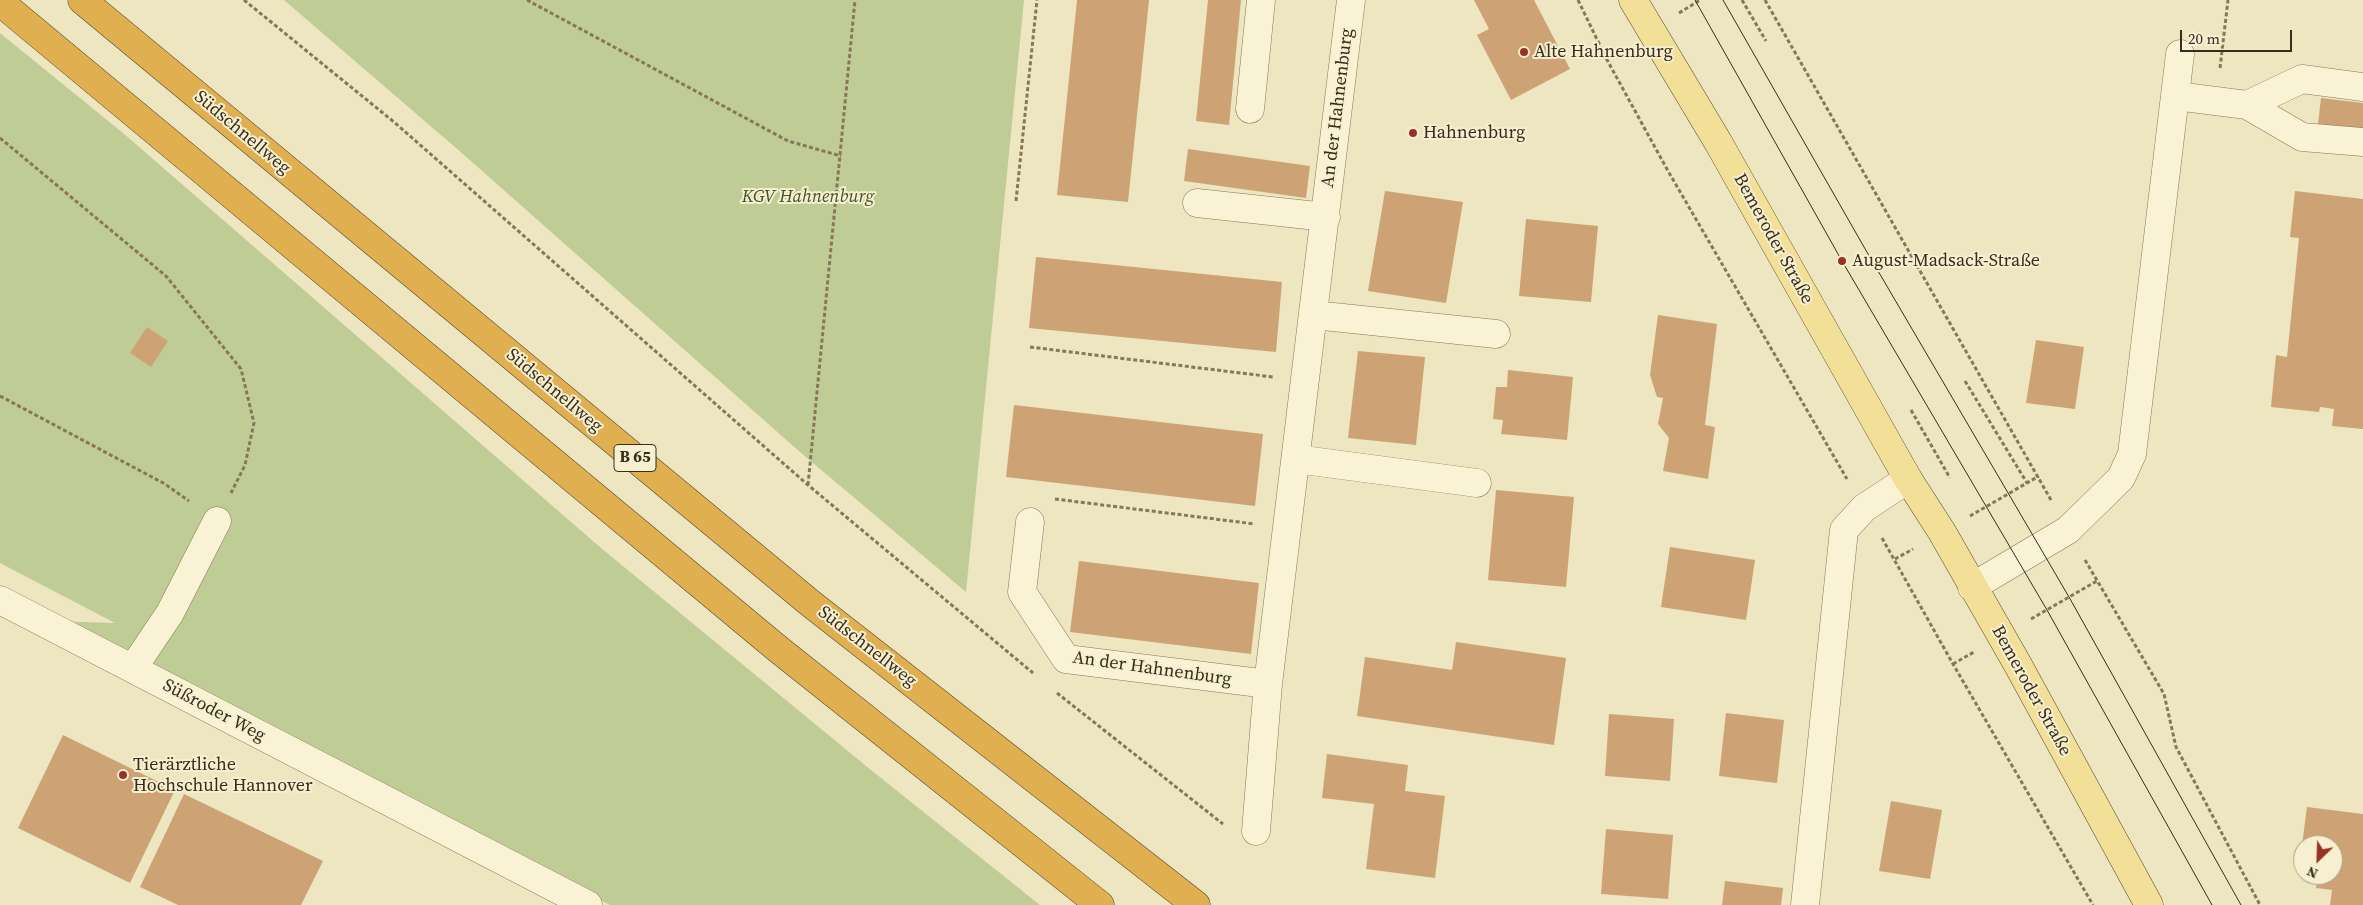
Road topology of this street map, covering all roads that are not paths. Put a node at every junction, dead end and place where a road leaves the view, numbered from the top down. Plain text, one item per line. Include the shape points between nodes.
1 (82, 0) edge
2 (1261, 0) edge
3 (1351, 0) edge
4 (1633, 0) edge
5 (0, 2) edge
6 (2180, 54) dead end
7 (2363, 87) edge
8 (2176, 96) junction
9 (2247, 105) junction
10 (1250, 109) dead end
11 (2363, 142) edge
12 (1197, 203) dead end
13 (1326, 216) junction
14 (1314, 315) junction
15 (1496, 334) dead end
16 (1296, 459) junction
17 (1908, 479) junction
18 (1477, 483) dead end
19 (217, 521) road end
20 (1030, 522) road end
21 (1972, 587) junction
22 (0, 600) edge
23 (133, 668) junction
24 (1268, 684) junction
25 (1256, 831) dead end
26 (588, 905) edge
27 (1100, 905) edge
28 (1196, 905) edge
29 (1805, 905) edge
30 (2149, 905) edge

1 - 28 highway, Südschnellweg / B 65 via 810,603
2 - 10 street
3 - 13 street, An der Hahnenburg
4 - 17 main road, Bemeroder Straße via 1718,142
5 - 27 highway via 770,643
6 - 8 street
7 - 9 street via 2302,80
8 - 9 street
8 - 21 street via 2132,454 2121,478 2068,530
9 - 11 street via 2302,137
12 - 13 street
13 - 14 street, An der Hahnenburg
14 - 15 street
14 - 16 street, An der Hahnenburg
16 - 18 street
16 - 24 street, An der Hahnenburg
17 - 21 main road, Bemeroder Straße
17 - 29 street via 1864,508 1844,530
19 - 23 street via 170,613
20 - 24 street, An der Hahnenburg via 1022,592 1066,660
21 - 30 main road, Bemeroder Straße via 2018,664
22 - 23 street, Süßroder Weg
23 - 26 street, Süßroder Weg
24 - 25 street, An der Hahnenburg

